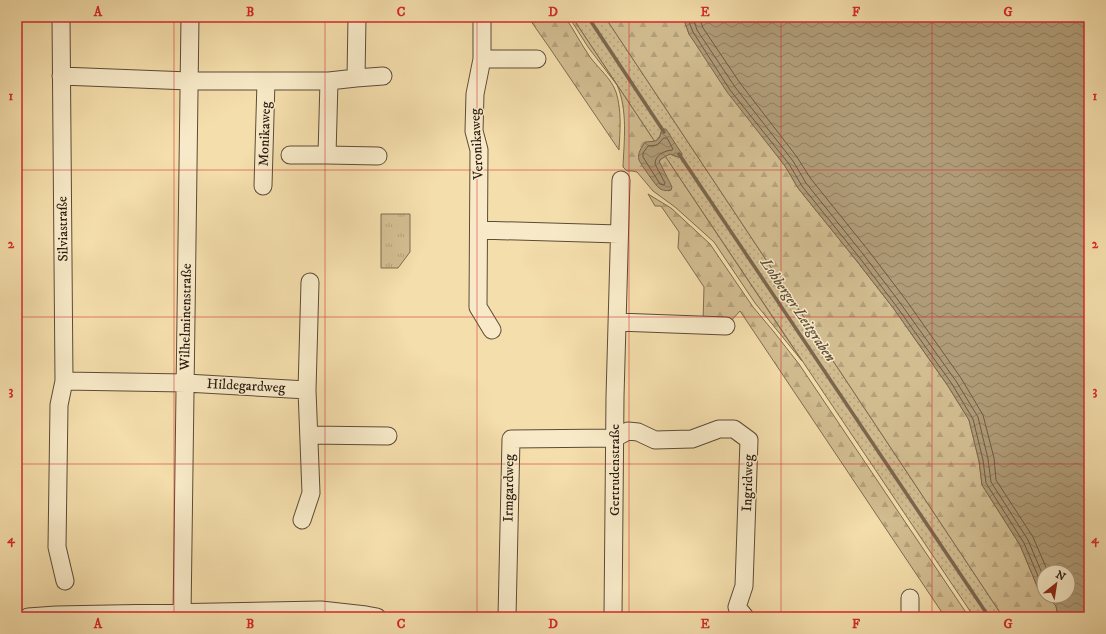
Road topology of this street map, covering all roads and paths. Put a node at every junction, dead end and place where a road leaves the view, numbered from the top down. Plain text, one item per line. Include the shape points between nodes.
1 (61, 17) edge
2 (190, 17) edge
3 (358, 17) edge
4 (482, 17) edge
5 (482, 59) junction
6 (538, 60) dead end
7 (61, 76) junction
8 (383, 76) dead end
9 (356, 78) junction
10 (189, 81) junction
11 (266, 81) junction
12 (329, 81) junction
13 (290, 155) dead end
14 (327, 155) junction
15 (378, 156) dead end
16 (621, 180) dead end
17 (263, 186) dead end
18 (479, 230) junction
19 (619, 234) junction
20 (310, 282) dead end
21 (617, 322) junction
22 (726, 326) dead end
23 (492, 330) dead end
24 (64, 381) junction
25 (186, 383) junction
26 (307, 390) junction
27 (309, 435) junction
28 (388, 436) dead end
29 (615, 438) junction
30 (302, 520) dead end
31 (65, 581) dead end
32 (910, 598) dead end
33 (182, 615) edge
34 (28, 617) edge
35 (377, 617) edge
36 (507, 617) edge
37 (614, 617) edge
38 (745, 617) edge
39 (910, 617) edge

1 - 7 street, Silviastraße
2 - 10 street, Wilhelminenstraße
3 - 9 street
4 - 5 street, Veronikaweg
5 - 6 street
5 - 18 street, Veronikaweg via 475,94 474,131 479,150
7 - 10 street
7 - 24 street, Silviastraße
8 - 9 street, Monikaweg
9 - 12 street, Monikaweg
10 - 11 street, Monikaweg
10 - 25 street, Wilhelminenstraße
11 - 12 street, Monikaweg
11 - 17 street, Monikaweg
12 - 14 street
13 - 14 street, Monikaweg
14 - 15 street, Monikaweg
16 - 19 street, Gertrudenstraße
18 - 19 street
18 - 23 street, Veronikaweg via 478,307
19 - 21 street, Gertrudenstraße
20 - 26 street
21 - 22 street
21 - 29 street, Gertrudenstraße
24 - 25 street
24 - 31 street, Silviastraße via 59,405 57,547
25 - 26 street, Hildegardweg
25 - 33 street, Wilhelminenstraße
26 - 27 street
27 - 28 street
27 - 30 street via 311,493
29 - 36 street, Irmgardweg via 511,439
29 - 37 street, Gertrudenstraße
29 - 38 street, Ingridweg via 628,431 638,432 655,440 692,439 719,429 734,429 749,440 744,586 737,608
32 - 39 street
33 - 34 street
33 - 35 street via 321,610

